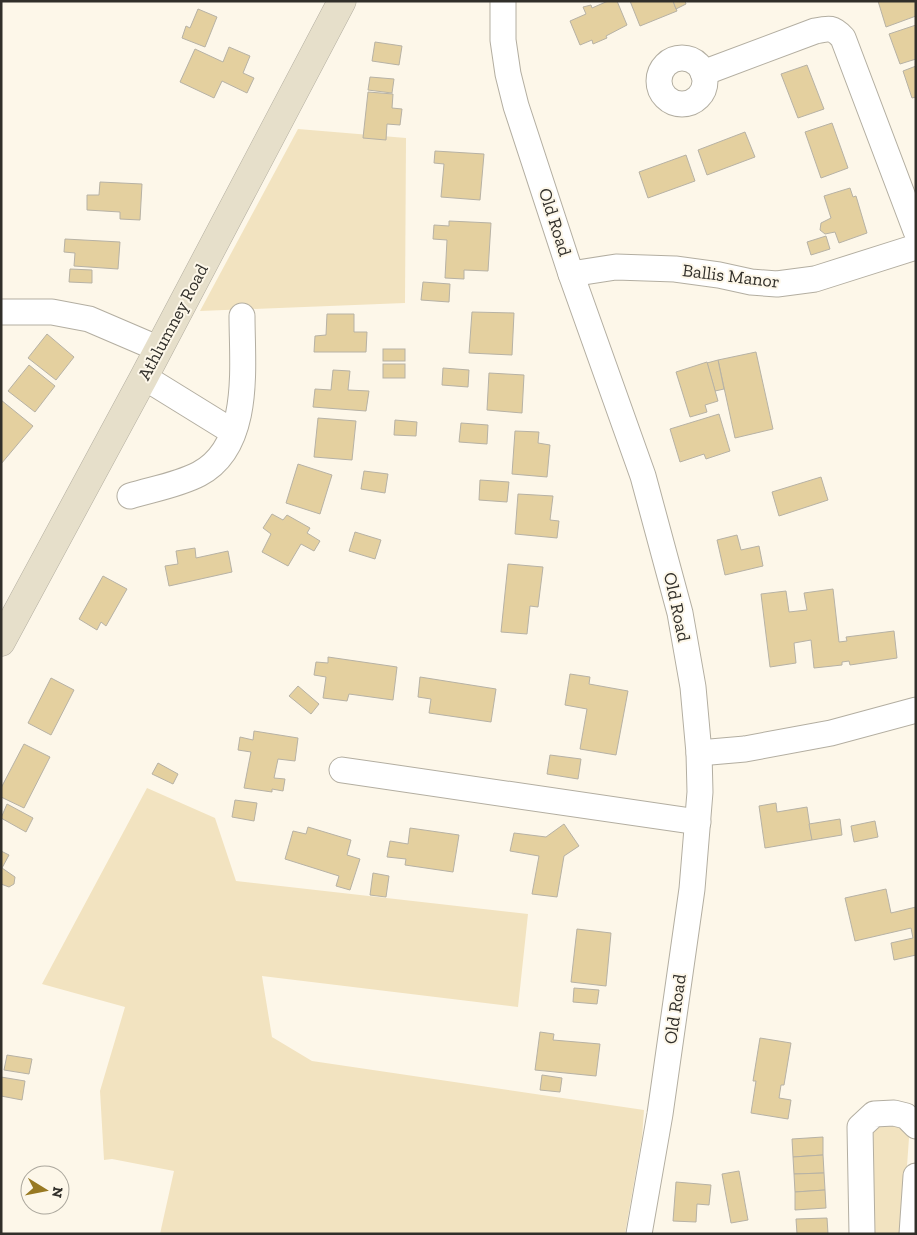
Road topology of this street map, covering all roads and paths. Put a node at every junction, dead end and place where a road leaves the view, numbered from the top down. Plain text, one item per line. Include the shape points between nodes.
1 (342, 1) edge
2 (503, 1) edge
3 (703, 73) dead end
4 (916, 231) edge
5 (916, 247) edge
6 (571, 274) junction
7 (1, 312) edge
8 (242, 316) dead end
9 (159, 349) junction
10 (144, 377) junction
11 (234, 432) junction
12 (130, 496) dead end
13 (1, 642) edge
14 (916, 710) edge
15 (699, 753) junction
16 (342, 770) dead end
17 (698, 822) junction
18 (916, 1126) edge
19 (916, 1176) edge
20 (639, 1234) edge
21 (862, 1234) edge
22 (912, 1234) edge

1 - 9 main road, Athlumney Road
2 - 6 street, Old Road via 503,40 508,74
3 - 4 street via 815,30 836,30 843,38
5 - 6 street, Ballis Manor via 815,279 777,284 665,269 616,267
6 - 15 street, Old Road via 643,476 662,543 680,613 693,687
7 - 9 street via 52,312 89,319
8 - 11 street via 242,395
9 - 10 main road, Athlumney Road
10 - 11 street
10 - 13 main road, Athlumney Road
11 - 12 street via 215,463 201,473
14 - 15 street via 831,733 745,749
15 - 17 street, Old Road
16 - 17 street
17 - 20 street, Old Road via 678,990
18 - 21 street via 906,1116 894,1113 874,1114 860,1127
19 - 22 street

